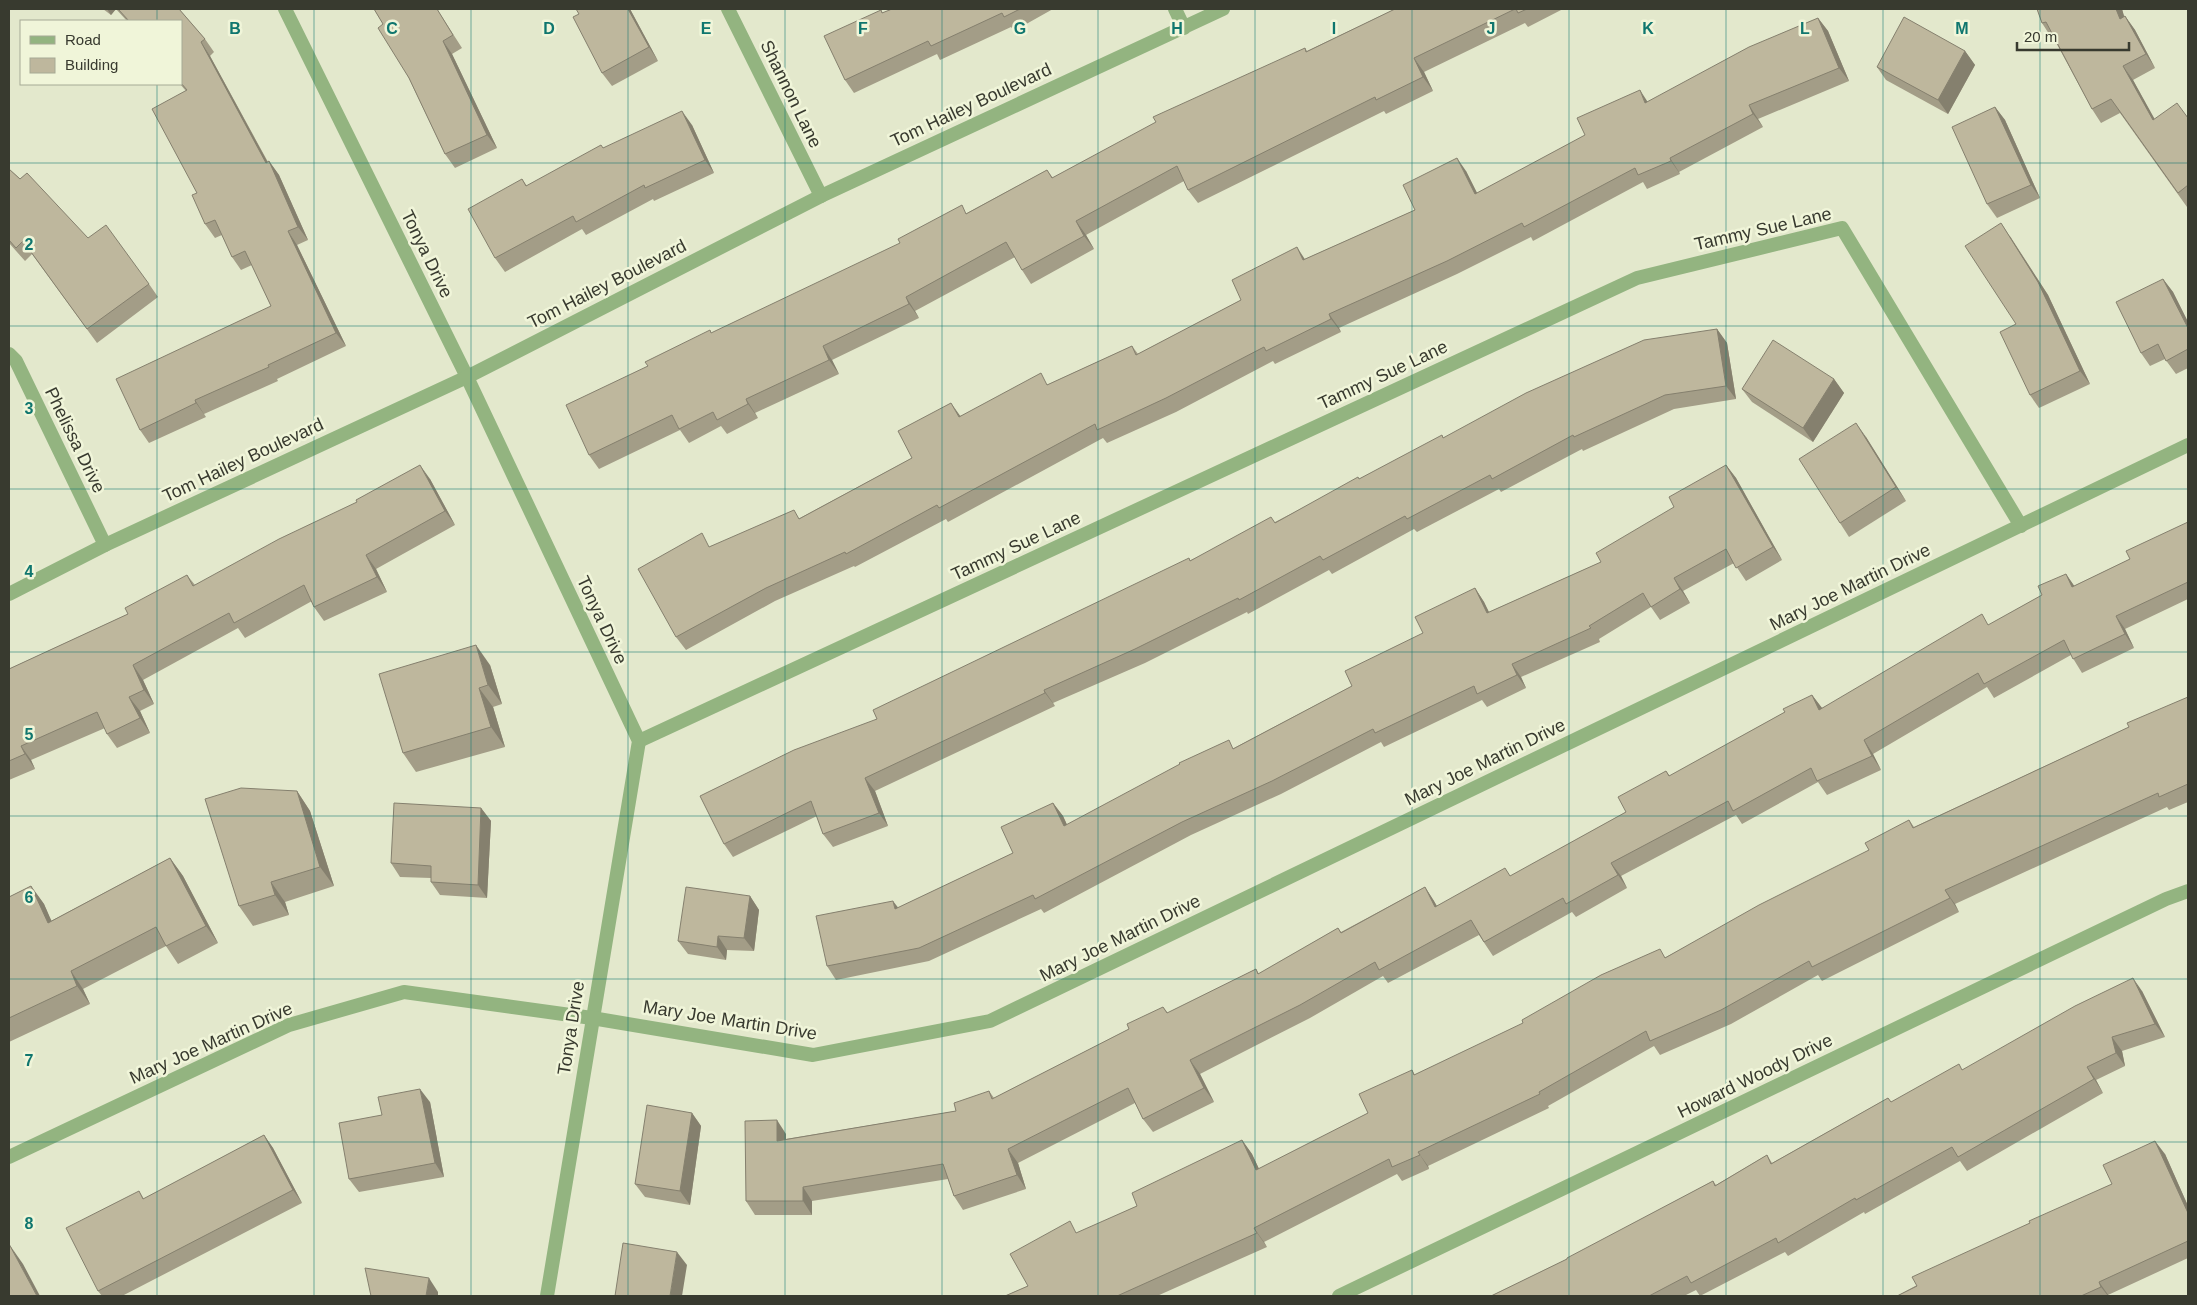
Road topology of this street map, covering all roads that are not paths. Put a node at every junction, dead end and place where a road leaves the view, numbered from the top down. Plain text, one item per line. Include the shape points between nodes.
1 (285, 9) edge
2 (728, 9) edge
3 (1174, 9) edge
4 (1223, 9) edge
5 (1184, 28) junction
6 (821, 196) junction
7 (9, 354) edge
8 (467, 377) junction
9 (2188, 445) edge
10 (2021, 526) junction
11 (105, 545) junction
12 (9, 594) edge
13 (639, 741) junction
14 (2188, 891) edge
15 (592, 1018) junction
16 (9, 1157) edge
17 (547, 1296) edge
18 (1339, 1296) edge

1 - 8 street, Tonya Drive
2 - 6 street, Shannon Lane
3 - 5 street
4 - 5 street, Tom Hailey Boulevard
5 - 6 street, Tom Hailey Boulevard
6 - 8 street, Tom Hailey Boulevard
7 - 11 street, Phelissa Drive via 16,361
8 - 11 street, Tom Hailey Boulevard
8 - 13 street, Tonya Drive
9 - 10 street, Mary Joe Martin Drive
10 - 13 street, Tammy Sue Lane via 1842,228 1637,278
10 - 15 street, Mary Joe Martin Drive via 990,1021 813,1055
11 - 12 street, Tom Hailey Boulevard
13 - 15 street, Tonya Drive
14 - 18 street, Howard Woody Drive
15 - 16 street, Mary Joe Martin Drive via 404,992 289,1025
15 - 17 street, Tonya Drive

